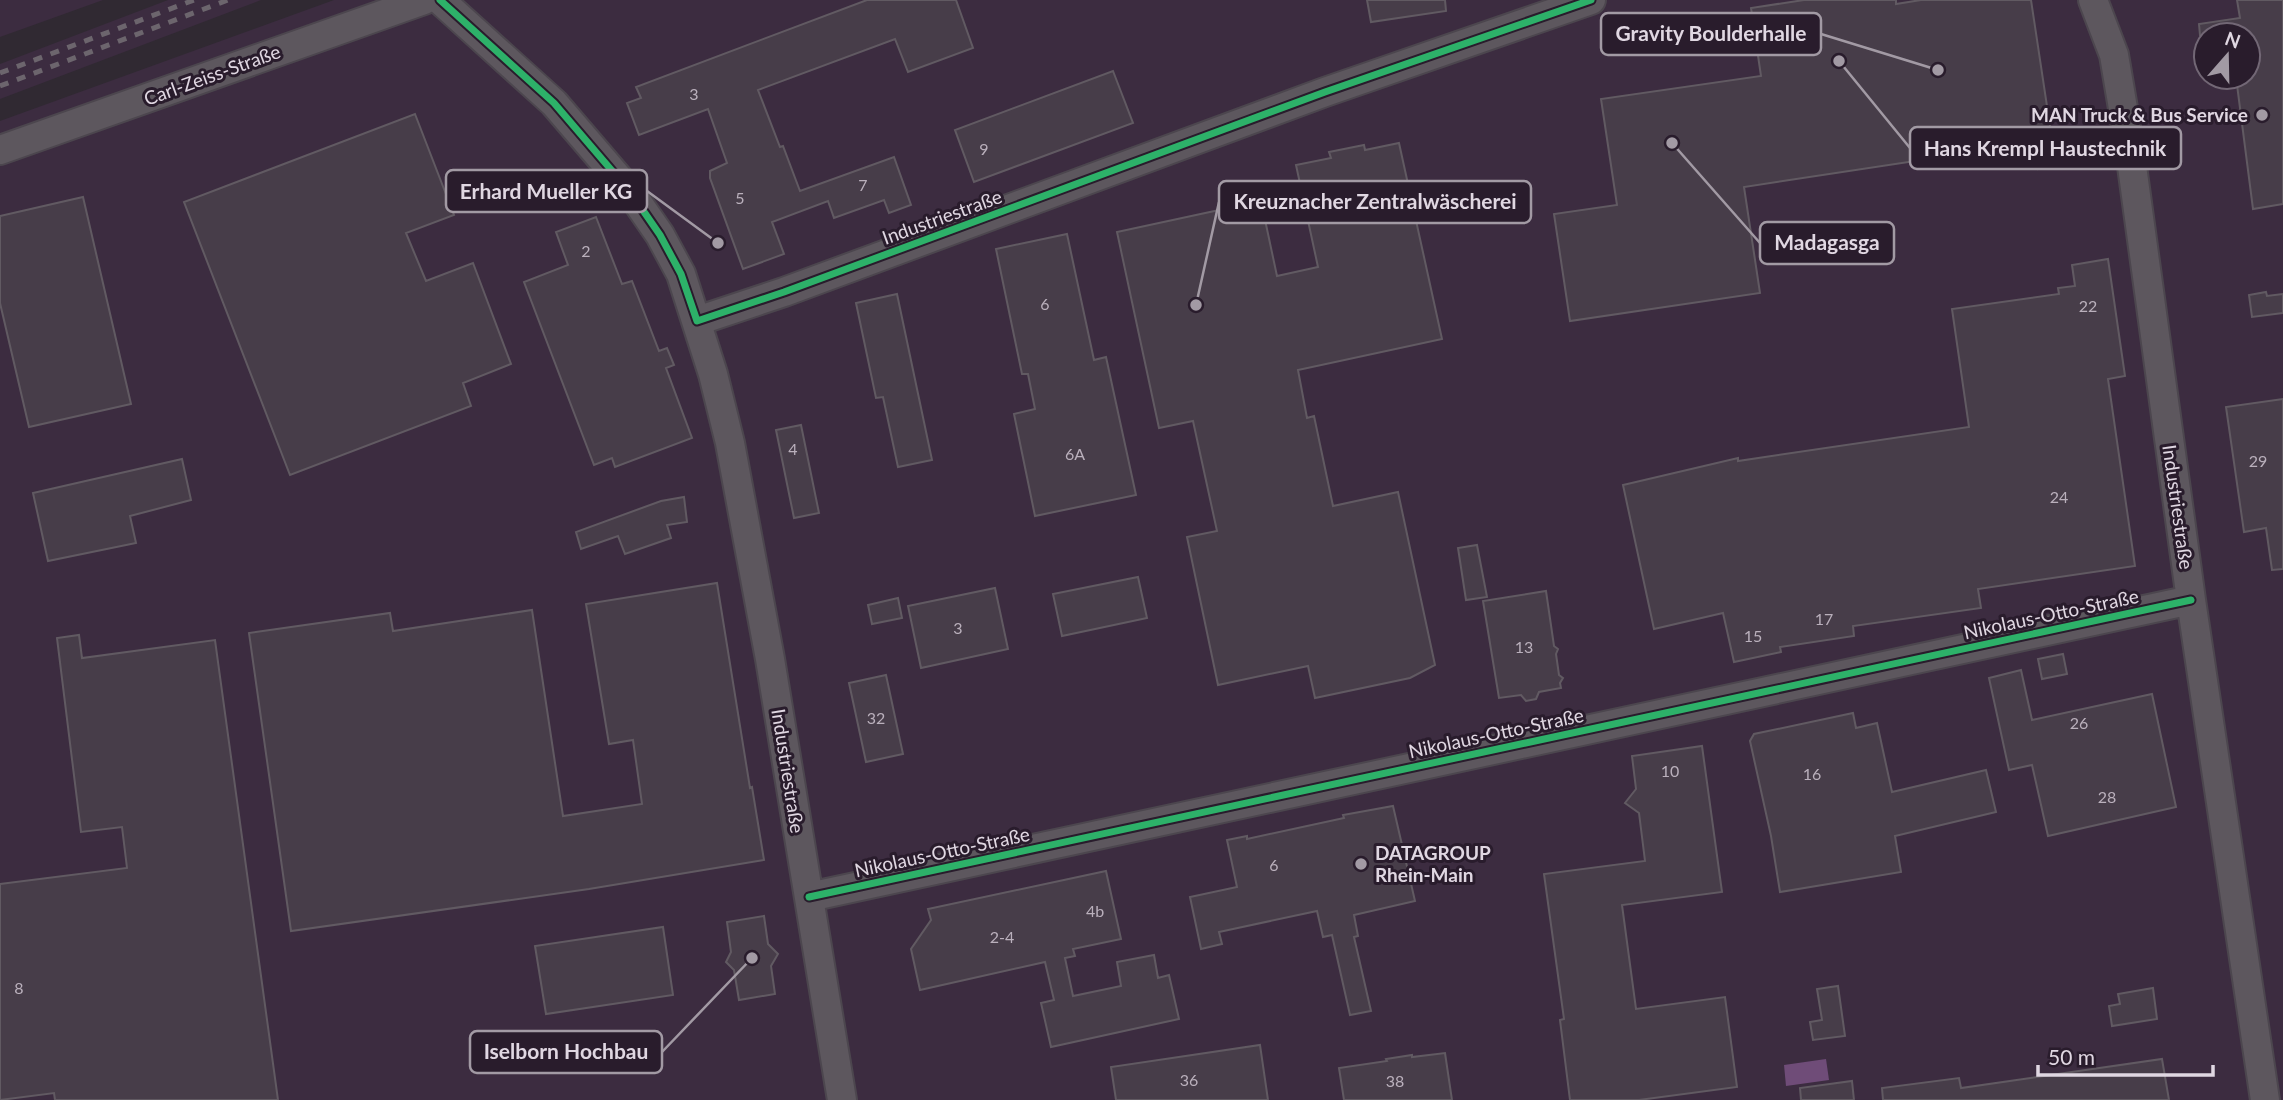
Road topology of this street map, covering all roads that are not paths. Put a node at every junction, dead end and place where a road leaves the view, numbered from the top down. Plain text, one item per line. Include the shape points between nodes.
1 (425, 0) edge
2 (440, 0) edge
3 (1591, 0) edge
4 (2093, 0) edge
5 (0, 150) edge
6 (697, 321) junction
7 (2191, 600) junction
8 (809, 897) junction
9 (842, 1100) edge
10 (2265, 1100) edge

1 - 5 street, Carl-Zeiss-Straße
2 - 6 street, Industriestraße via 554,103 631,193 681,274
3 - 6 street, Industriestraße
4 - 7 street, Industriestraße via 2114,55 2129,144
6 - 8 street, Industriestraße via 730,443
7 - 8 street, Nikolaus-Otto-Straße
7 - 10 street, Industriestraße
8 - 9 street, Industriestraße

